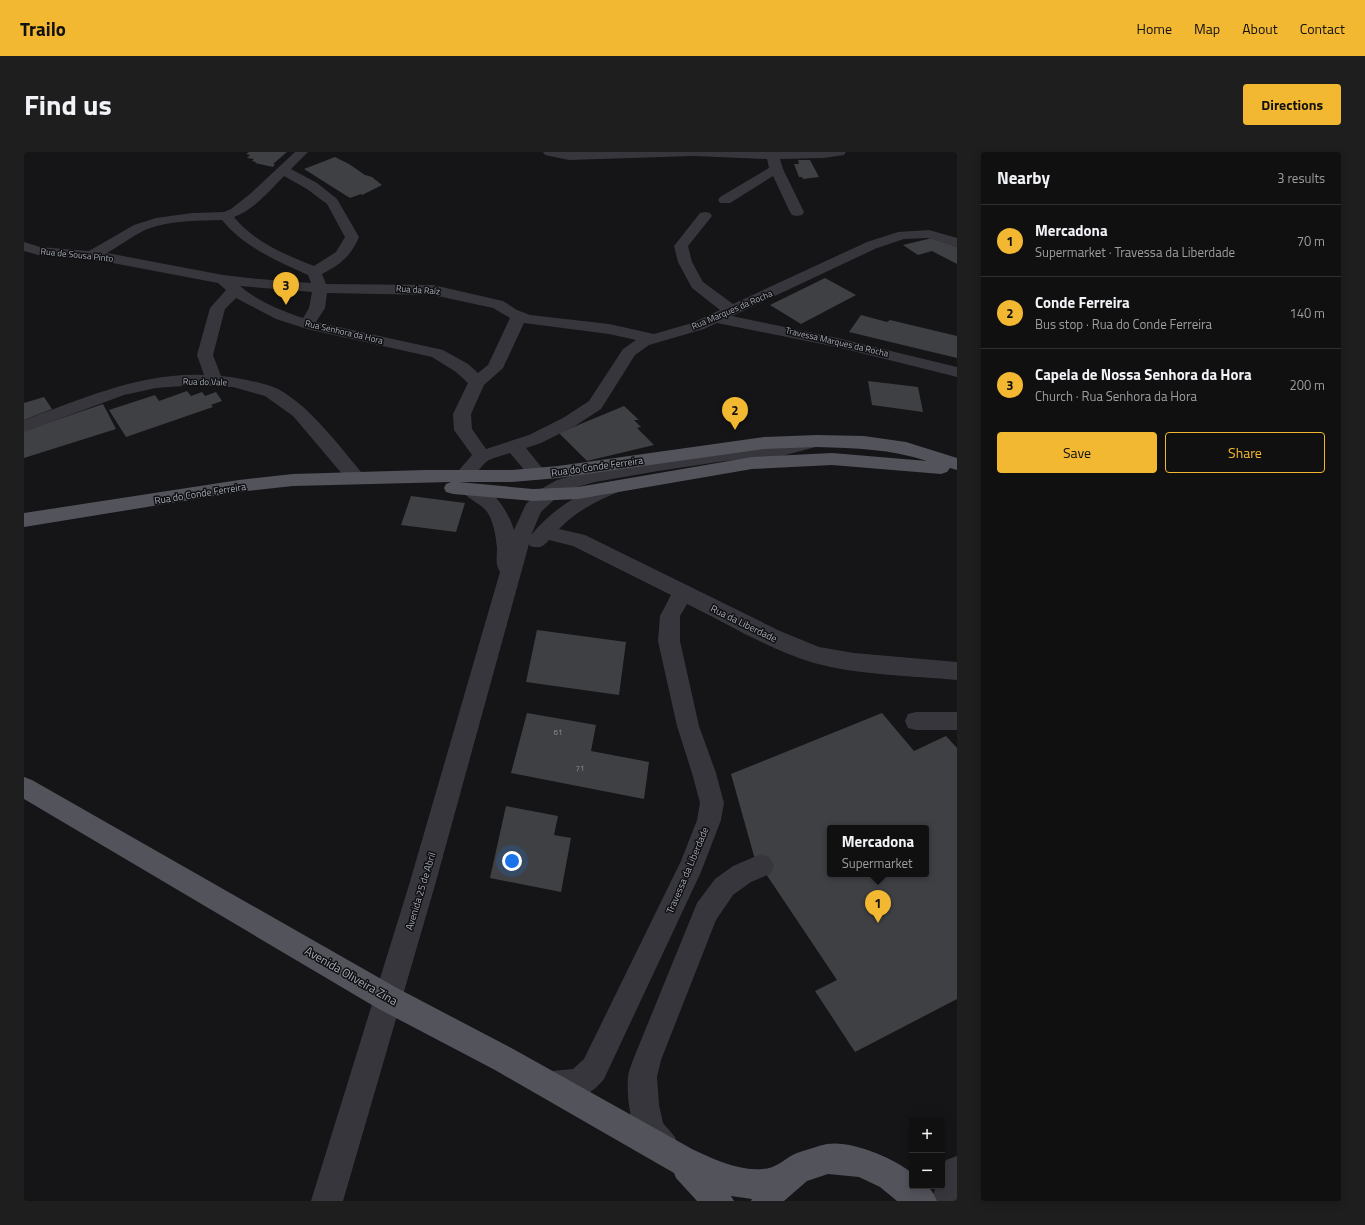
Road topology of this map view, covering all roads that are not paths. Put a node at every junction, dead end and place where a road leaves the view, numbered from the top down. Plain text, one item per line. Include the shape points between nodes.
1 (302, 152) edge
2 (549, 152) edge
3 (840, 152) edge
4 (611, 153) edge
5 (773, 155) junction
6 (776, 169) junction
7 (283, 170) junction
8 (725, 200) dead end
9 (797, 212) dead end
10 (226, 216) junction
11 (705, 216) dead end
12 (957, 243) edge
13 (24, 246) edge
14 (92, 256) junction
15 (130, 262) joint
16 (314, 272) junction
17 (229, 284) junction
18 (320, 288) junction
19 (732, 310) junction
20 (519, 316) junction
21 (716, 318) junction
22 (310, 325) junction
23 (655, 339) junction
24 (957, 372) edge
25 (214, 381) junction
26 (477, 382) junction
27 (24, 426) edge
28 (817, 441) junction
29 (514, 446) junction
30 (482, 456) junction
31 (957, 464) edge
32 (957, 471) edge
33 (538, 474) junction
34 (356, 478) junction
35 (467, 483) junction
36 (620, 485) junction
37 (548, 494) junction
38 (24, 520) edge
39 (544, 532) junction
40 (508, 580) junction
41 (683, 592) junction
42 (957, 671) edge
43 (916, 720) dead end
44 (957, 721) edge
45 (24, 786) edge
46 (761, 866) dead end
47 (387, 998) junction
48 (552, 1086) junction
49 (673, 1155) junction
50 (957, 1164) edge
51 (945, 1169) edge
52 (957, 1171) edge
53 (902, 1177) edge
54 (775, 1191) edge
55 (327, 1201) edge
56 (718, 1201) edge
57 (921, 1201) edge
58 (947, 1201) edge

1 - 7 street
2 - 4 street via 569,156
3 - 5 street
4 - 5 street via 708,152
5 - 6 street
6 - 8 street
6 - 9 street
7 - 10 street via 236,212
7 - 16 street via 312,186 332,202 352,237 348,249 337,260
10 - 14 street via 192,217 146,225
10 - 16 street via 243,235
11 - 19 street via 681,246 685,262 697,285
12 - 19 street, Rua Marques da Rocha via 929,234 902,235 872,245
13 - 14 street, Rua de Sousa Pinto via 38,251
14 - 15 street, Rua de Sousa Pinto
15 - 17 street, Rua Senhora da Hora
16 - 18 street
17 - 18 street, Rua da Raíz
17 - 22 street, Rua Senhora da Hora via 244,297 282,316
17 - 25 street via 218,308 205,355
18 - 20 street, Rua da Raíz via 433,290 498,304
18 - 22 street via 317,308
19 - 21 street, Rua Marques da Rocha
20 - 23 street, Rua da Raíz
20 - 26 street via 495,368
21 - 23 street, Rua Marques da Rocha
21 - 24 street, Travessa Marques da Rocha via 840,342
22 - 26 street, Rua Senhora da Hora via 437,353 462,368
23 - 29 street, Rua Marques da Rocha via 643,342 629,352 595,405 569,422
25 - 27 street, Rua do Vale via 156,383 119,391
25 - 34 street, Rua do Vale via 234,382 271,392 299,412
26 - 30 street via 462,414 463,430
28 - 31 main road, Rua do Conde Ferreira via 864,442 906,448
28 - 33 main road, Rua do Conde Ferreira via 764,443
28 - 37 street, Rua do Conde Ferreira via 782,450 725,455 595,476 564,484
29 - 30 street, Rua Marques da Rocha
29 - 33 street
30 - 35 street, Rua Marques da Rocha
32 - 36 main road, Rua do Conde Ferreira via 832,459 752,464
33 - 35 main road, Rua do Conde Ferreira
34 - 35 main road, Rua do Conde Ferreira
34 - 38 main road, Rua do Conde Ferreira via 293,480 239,486
35 - 37 main road, Rua do Conde Ferreira via 533,495
35 - 40 street, Avenida 25 de Abril via 497,510 505,537
36 - 37 main road, Rua do Conde Ferreira
36 - 39 street, Avenida 25 de Abril via 589,496 549,525
37 - 40 street, Avenida 25 de Abril via 533,508 522,533
39 - 40 street, Avenida 25 de Abril
39 - 41 street, Rua da Liberdade via 578,540
40 - 47 street, Avenida 25 de Abril via 422,885
41 - 42 street, Rua da Liberdade via 772,637 816,655 854,662
41 - 48 street, Travessa da Liberdade via 670,616 669,641 688,726 712,803 709,820 688,871 594,1069 579,1083
43 - 44 street
45 - 47 main road, Avenida Oliveira Zina
46 - 49 street via 742,874 724,887 706,912 647,1060 642,1077 644,1105 650,1131
47 - 48 main road, Avenida Oliveira Zina
47 - 55 street, Avenida 25 de Abril
48 - 49 main road, Avenida Oliveira Zina
49 - 54 main road, Avenida Oliveira Zina via 716,1176 762,1185
49 - 56 main road, Avenida Oliveira Zina
50 - 51 street
52 - 58 street
53 - 54 main road, Avenida Oliveira Zina via 860,1162 828,1159 798,1168
53 - 57 main road, Avenida Oliveira Zina

